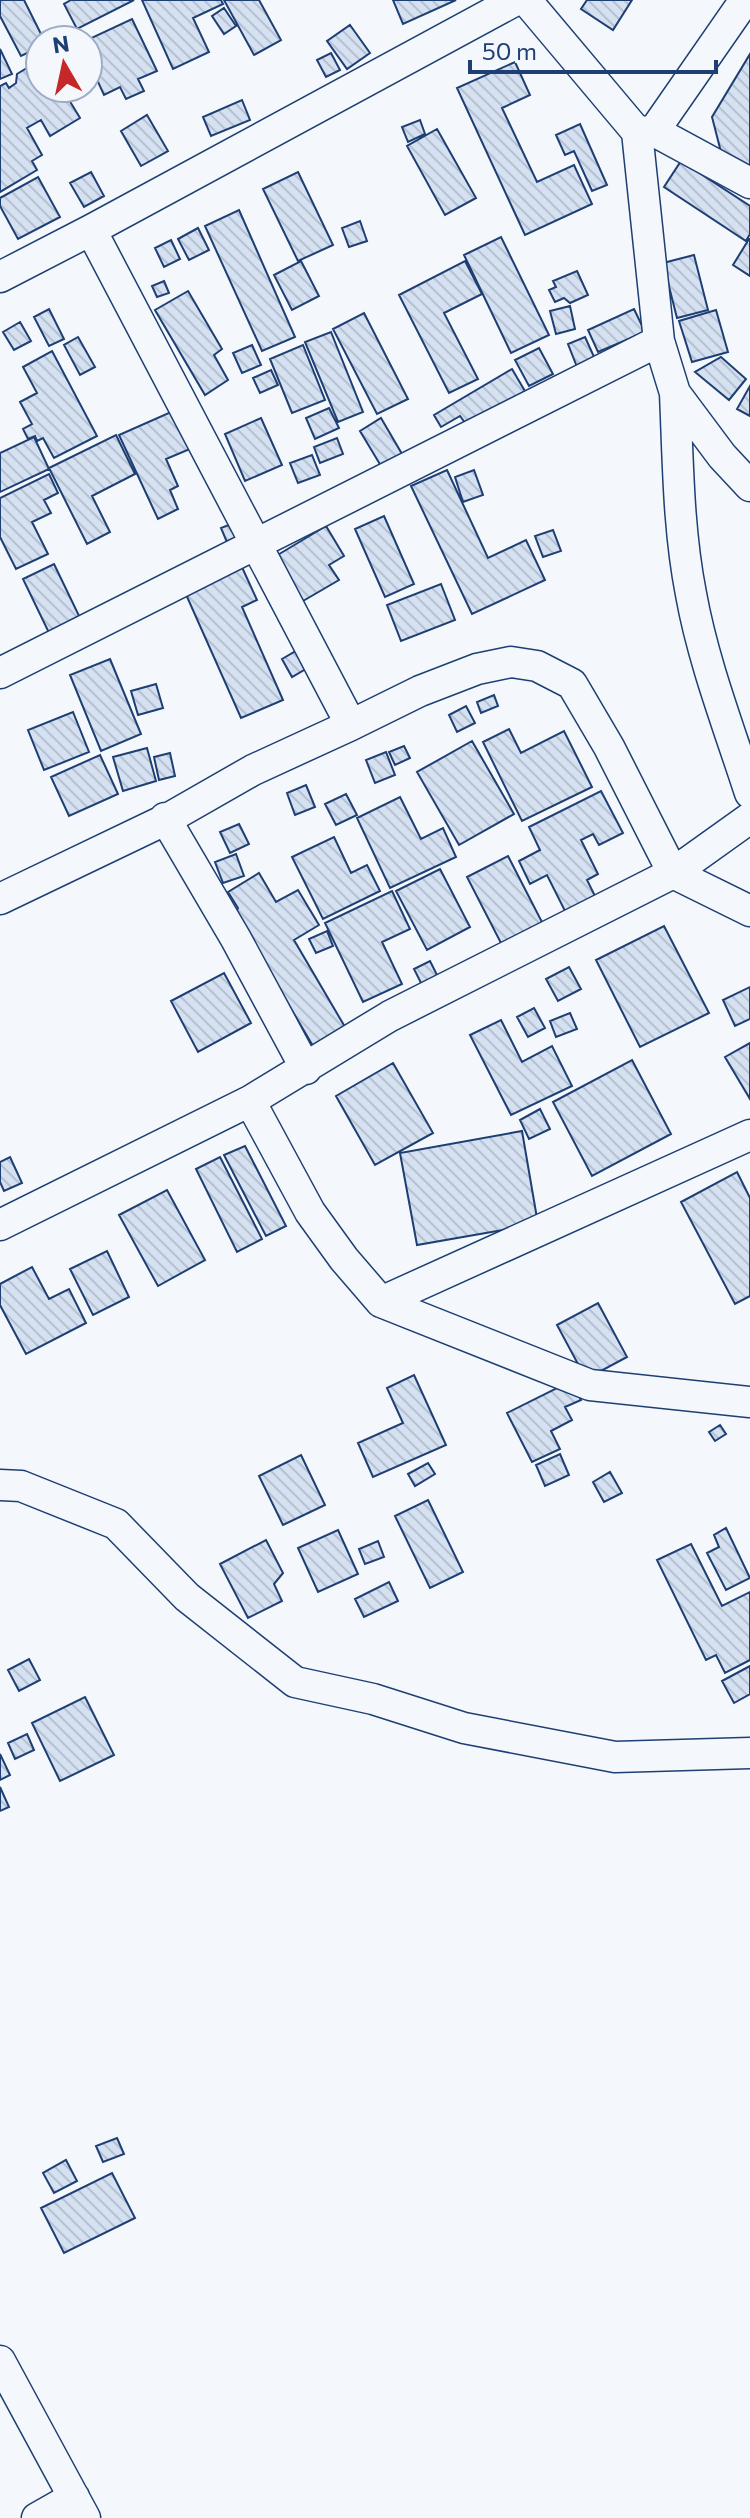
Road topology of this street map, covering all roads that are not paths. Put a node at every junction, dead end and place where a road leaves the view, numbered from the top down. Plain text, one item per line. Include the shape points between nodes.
1 (516, 0) edge
2 (526, 0) edge
3 (745, 0) edge
4 (645, 131) junction
5 (750, 183) edge
6 (91, 230) junction
7 (0, 277) edge
8 (659, 341) junction
9 (675, 393) junction
10 (750, 486) edge
11 (256, 546) junction
12 (0, 673) edge
13 (351, 725) junction
14 (750, 793) edge
15 (165, 818) junction
16 (750, 818) edge
17 (673, 873) junction
18 (0, 899) edge
19 (750, 911) edge
20 (306, 1069) junction
21 (250, 1101) junction
22 (750, 1135) edge
23 (0, 1225) edge
24 (381, 1302) junction
25 (750, 1402) edge
26 (0, 1485) edge
27 (750, 1753) edge
28 (0, 2361) edge
29 (80, 2507) edge
30 (37, 2518) edge

1 - 6 street
2 - 4 street
3 - 4 street
4 - 5 street
4 - 8 street
6 - 7 street
6 - 11 street
8 - 9 street
8 - 11 street
9 - 10 street
9 - 14 street via 682,534 691,596
11 - 12 street
11 - 13 street
13 - 15 street
13 - 17 street via 477,669 511,662 537,666 572,684
15 - 18 street
15 - 20 street
16 - 17 street
17 - 19 street
17 - 20 street via 390,1016
20 - 21 street
21 - 23 street
21 - 24 street via 310,1212
22 - 24 street
24 - 25 street via 590,1385
26 - 27 street via 21,1486 116,1524 187,1597 295,1682 373,1699 464,1728 615,1757
28 - 29 street
29 - 30 street

